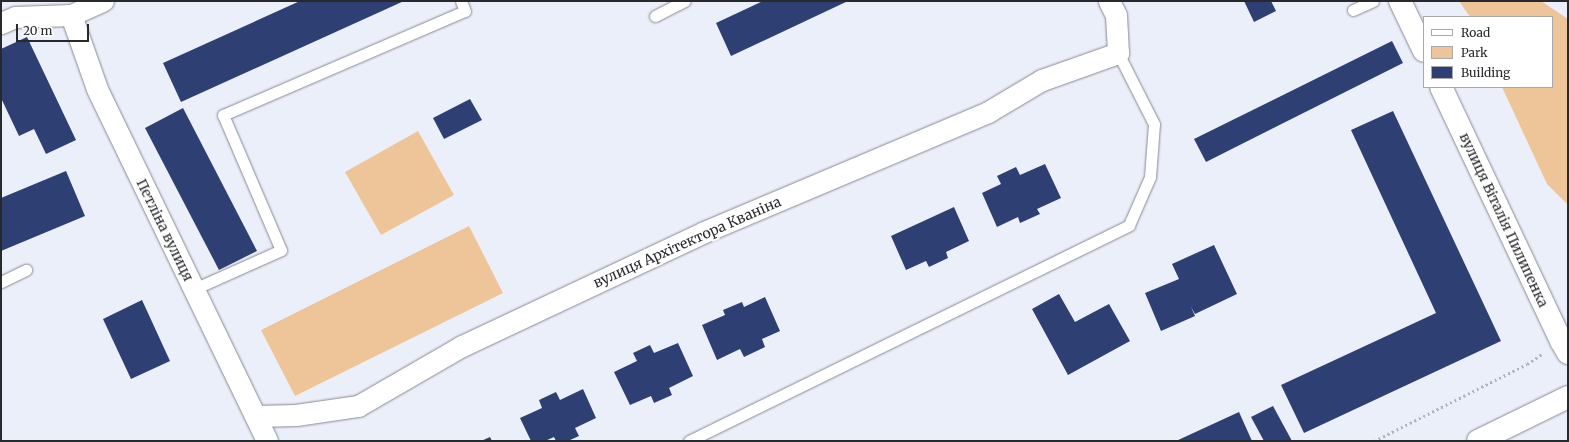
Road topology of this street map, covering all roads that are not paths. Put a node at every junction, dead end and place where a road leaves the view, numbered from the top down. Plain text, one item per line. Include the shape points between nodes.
1 (103, 1) edge
2 (460, 1) edge
3 (684, 1) edge
4 (1109, 1) edge
5 (1373, 1) edge
6 (1400, 1) edge
7 (1353, 10) dead end
8 (71, 15) junction
9 (655, 16) dead end
10 (1, 23) edge
11 (1423, 49) edge
12 (1118, 53) junction
13 (1441, 88) edge
14 (26, 270) dead end
15 (1, 282) edge
16 (194, 289) junction
17 (1564, 347) edge
18 (1568, 396) edge
19 (256, 416) junction
20 (267, 441) edge
21 (689, 441) edge
22 (1478, 441) edge

1 - 8 street
2 - 16 lane via 465,11 223,115 281,250
3 - 9 lane
4 - 12 street via 1116,15
5 - 7 lane
6 - 11 street
8 - 10 street via 16,16
8 - 16 street, Петліна вулиця via 97,89
12 - 19 street, вулиця Архітектора Кваніна via 1042,80 988,112 704,232 462,346 358,406 296,415
12 - 21 lane via 1154,124 1150,177 1129,225
13 - 17 street, вулиця Віталія Пилипенка
14 - 15 lane
16 - 19 street, Петліна вулиця
18 - 22 street
19 - 20 street, Петліна вулиця

